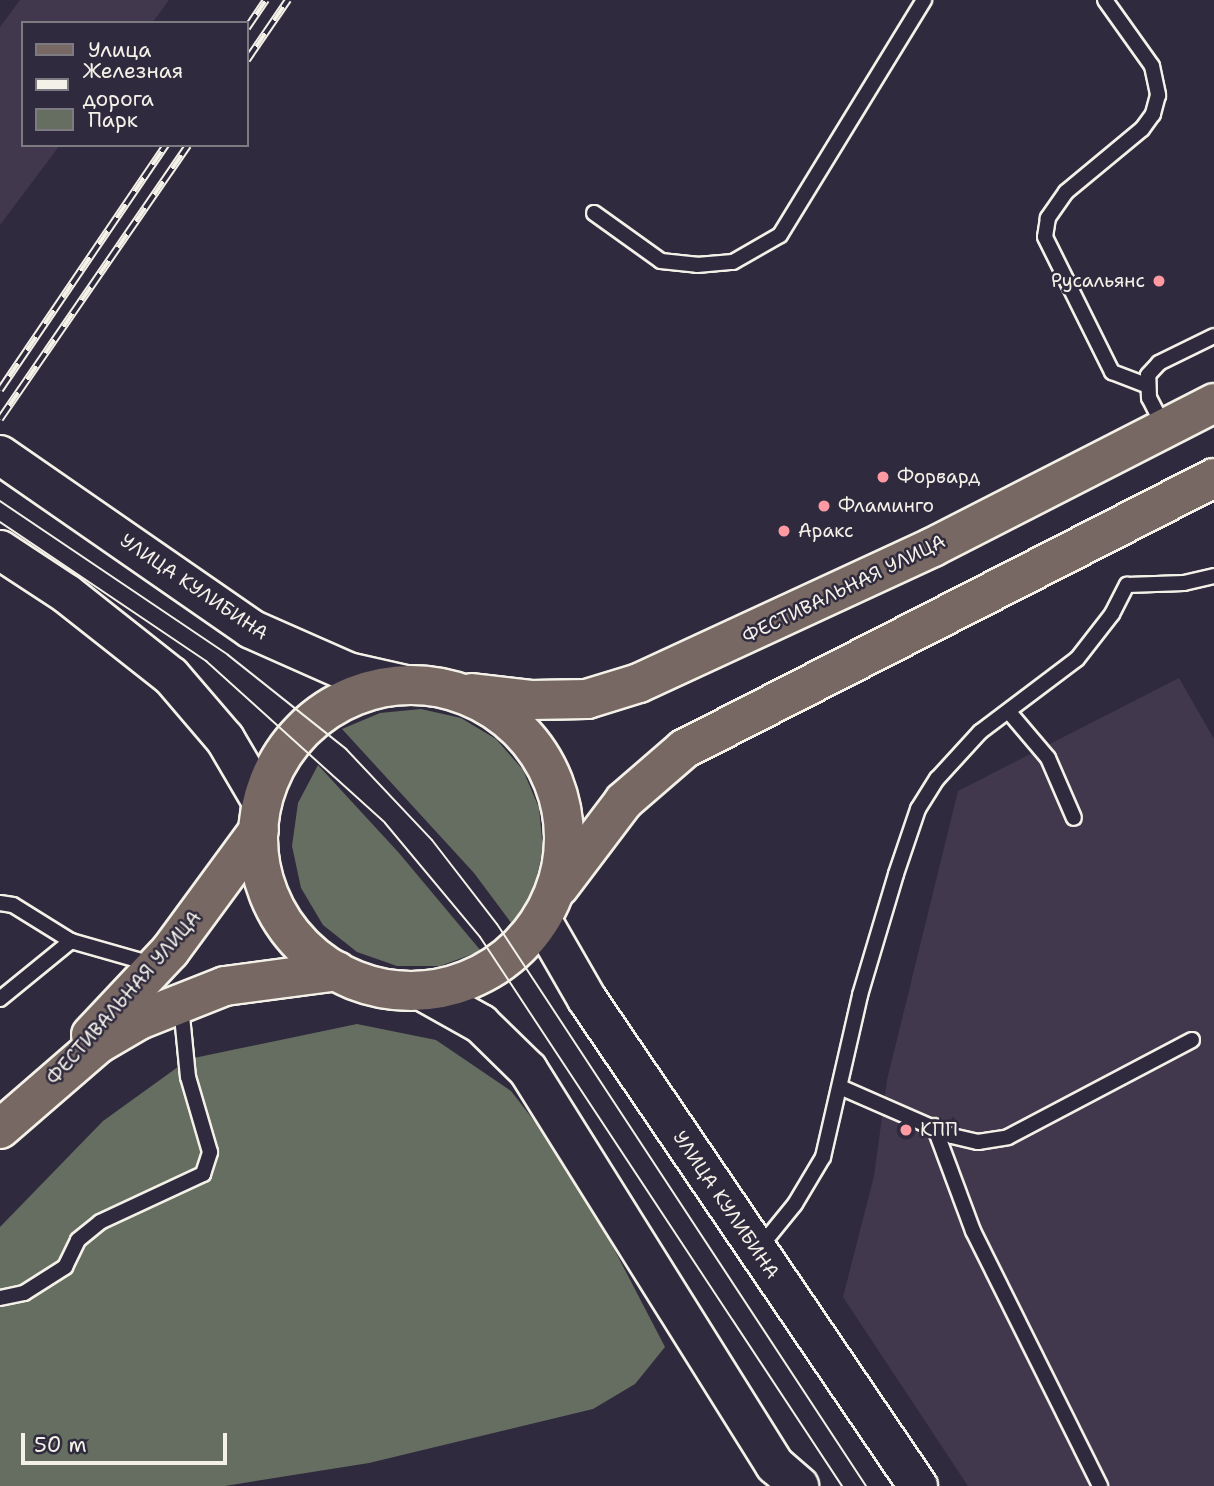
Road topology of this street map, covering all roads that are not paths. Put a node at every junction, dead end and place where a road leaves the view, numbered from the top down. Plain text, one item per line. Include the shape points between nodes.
1 (924, 0) edge
2 (1105, 0) edge
3 (594, 213) dead end
4 (1214, 336) edge
5 (1146, 385) junction
6 (1214, 403) edge
7 (1164, 428) junction
8 (0, 455) edge
9 (1214, 478) edge
10 (0, 550) edge
11 (1214, 577) edge
12 (405, 685) junction
13 (453, 691) junction
14 (1009, 712) junction
15 (260, 816) junction
16 (1074, 818) dead end
17 (0, 903) edge
18 (546, 909) junction
19 (71, 941) junction
20 (156, 965) junction
21 (337, 971) junction
22 (422, 990) junction
23 (0, 999) edge
24 (181, 1001) junction
25 (1192, 1040) dead end
26 (840, 1087) junction
27 (36, 1097) junction
28 (933, 1126) junction
29 (0, 1129) edge
30 (757, 1251) junction
31 (0, 1298) edge
32 (799, 1486) edge
33 (918, 1486) edge
34 (1100, 1486) edge

1 - 3 lane via 780,235 733,262 661,261
2 - 5 lane via 1152,66 1158,95 1153,114 1142,129 1066,191 1048,218 1045,237 1112,372
4 - 5 lane via 1153,367
5 - 7 lane
6 - 7 main road, ФЕСТИВАЛЬНАЯ УЛИЦА
7 - 13 main road, ФЕСТИВАЛЬНАЯ УЛИЦА via 862,582 617,692 587,699 531,700
8 - 12 street, УЛИЦА КУЛИБИНА via 251,629 348,672
9 - 18 main road via 684,749 624,801
10 - 15 street via 67,594 171,676 225,739
11 - 14 lane via 1184,583 1127,584 1112,614 1077,659
12 - 13 main road, ФЕСТИВАЛЬНАЯ УЛИЦА
12 - 15 main road, ФЕСТИВАЛЬНАЯ УЛИЦА via 351,697 309,724 277,765
13 - 18 main road via 507,719 530,741 547,768 563,820 563,858
14 - 16 lane via 1048,758
14 - 26 lane via 960,753 918,809 860,995
15 - 20 main road, ФЕСТИВАЛЬНАЯ УЛИЦА
15 - 21 main road via 264,880 278,912 308,951
17 - 19 lane via 13,905
18 - 22 main road via 514,951 483,973
18 - 30 street, УЛИЦА КУЛИБИНА via 587,999
19 - 20 lane
19 - 23 lane
20 - 27 main road, ФЕСТИВАЛЬНАЯ УЛИЦА
21 - 22 main road via 374,986
21 - 24 main road, ФЕСТИВАЛЬНАЯ УЛИЦА via 266,978
22 - 32 street via 481,1024 528,1070 775,1465
24 - 27 main road, ФЕСТИВАЛЬНАЯ УЛИЦА via 98,1044
24 - 31 lane via 188,1077 210,1152 204,1174 100,1222 78,1240 65,1267 24,1293
25 - 28 lane via 1009,1137 978,1142
26 - 28 lane
26 - 30 lane via 823,1157 795,1204
27 - 29 main road, ФЕСТИВАЛЬНАЯ УЛИЦА
28 - 34 lane via 973,1231
30 - 33 street, УЛИЦА КУЛИБИНА

